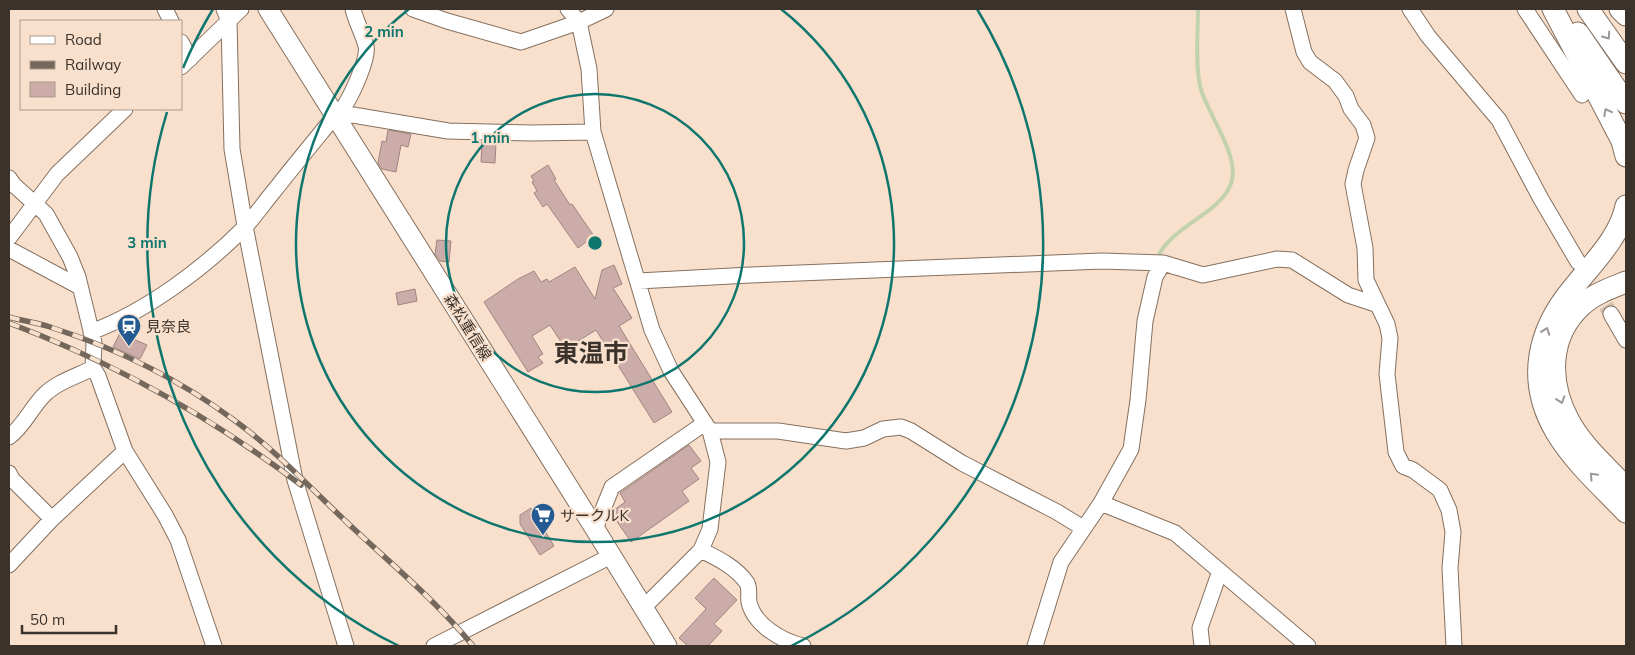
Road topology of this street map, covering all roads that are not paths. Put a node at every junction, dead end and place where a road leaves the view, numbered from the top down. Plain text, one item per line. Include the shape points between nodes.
1 (240, 9) edge
2 (268, 9) edge
3 (353, 9) edge
4 (413, 9) edge
5 (568, 9) edge
6 (606, 9) edge
7 (1293, 9) edge
8 (1410, 9) edge
9 (1525, 9) edge
10 (1553, 9) edge
11 (1561, 9) edge
12 (1588, 9) edge
13 (1620, 9) edge
14 (227, 15) edge
15 (1626, 15) edge
16 (579, 22) junction
17 (182, 47) edge
18 (185, 63) edge
19 (1626, 63) edge
20 (1582, 95) dead end
21 (1626, 103) edge
22 (124, 110) edge
23 (336, 117) junction
24 (592, 132) junction
25 (1626, 156) edge
26 (9, 178) edge
27 (34, 203) junction
28 (1626, 206) edge
29 (245, 226) junction
30 (9, 238) edge
31 (9, 249) edge
32 (1163, 262) junction
33 (1578, 262) tunnel mouth
34 (78, 277) junction
35 (638, 281) junction
36 (1626, 282) edge
37 (1378, 305) junction
38 (1611, 314) tunnel mouth
39 (91, 332) junction
40 (1626, 340) edge
41 (93, 368) junction
42 (707, 427) junction
43 (10, 432) edge
44 (125, 451) junction
45 (10, 478) edge
46 (1626, 488) edge
47 (1101, 503) junction
48 (1626, 512) edge
49 (52, 519) junction
50 (1083, 528) junction
51 (595, 529) junction
52 (701, 550) junction
53 (611, 556) junction
54 (9, 565) edge
55 (1220, 571) junction
56 (643, 608) junction
57 (214, 646) edge
58 (346, 646) edge
59 (434, 646) edge
60 (667, 646) edge
61 (803, 646) edge
62 (1035, 646) edge
63 (1202, 646) edge
64 (1308, 646) edge
65 (1454, 646) edge

1 - 14 street
2 - 23 main road, 森松重信線
3 - 23 street via 366,48 361,72
4 - 16 street via 520,42
5 - 16 street
6 - 16 street
7 - 37 street via 1304,52 1310,62 1335,81 1346,96 1367,138 1353,184 1365,248 1366,280
8 - 33 street via 1428,36 1499,120
9 - 20 street
25 -> 10 highway via 1622,141
11 - 21 highway
12 -> 19 highway
13 - 15 highway
14 - 18 street
14 - 29 street via 232,149
16 - 24 street via 589,69
17 - 18 street
22 - 27 street via 57,174
23 - 24 street via 353,115 448,131
23 - 29 street
23 - 51 main road, 森松重信線
24 - 35 street
26 - 27 street
27 - 30 street
27 - 34 street via 46,214
48 -> 28 highway via 1573,456 1556,432 1544,404 1538,366 1550,321 1613,237
29 - 39 street via 174,286 142,308
29 - 58 street via 295,480
31 - 34 street via 78,286
32 - 35 street via 979,265
32 - 37 street via 1204,275 1277,259 1292,260 1348,294
32 - 47 street via 1155,277 1145,321 1131,449
34 - 39 street
35 - 42 street via 652,330 671,371
36 -> 46 highway via 1583,304 1567,323 1556,349 1554,369 1558,395 1569,421 1584,443
37 - 65 street via 1390,338 1387,374 1396,452 1403,466 1440,490 1449,510 1453,532 1450,568
38 - 40 street
39 - 41 street
41 - 43 street via 55,386 43,396 19,430
41 - 44 street
42 - 50 street via 778,431 846,440 901,427
42 - 51 street via 612,486
42 - 52 street via 718,462 710,529
44 - 49 street
44 - 57 street via 178,540
45 - 49 street
47 - 50 street
47 - 55 street via 1175,534
49 - 54 street
50 - 62 street via 1060,562
51 - 53 main road, 森松重信線
52 - 56 street
52 - 61 street via 737,571 749,585 752,612 766,627 782,639
53 - 56 main road, 森松重信線
53 - 59 street
55 - 63 street via 1200,628
55 - 64 street
56 - 60 main road, 森松重信線

